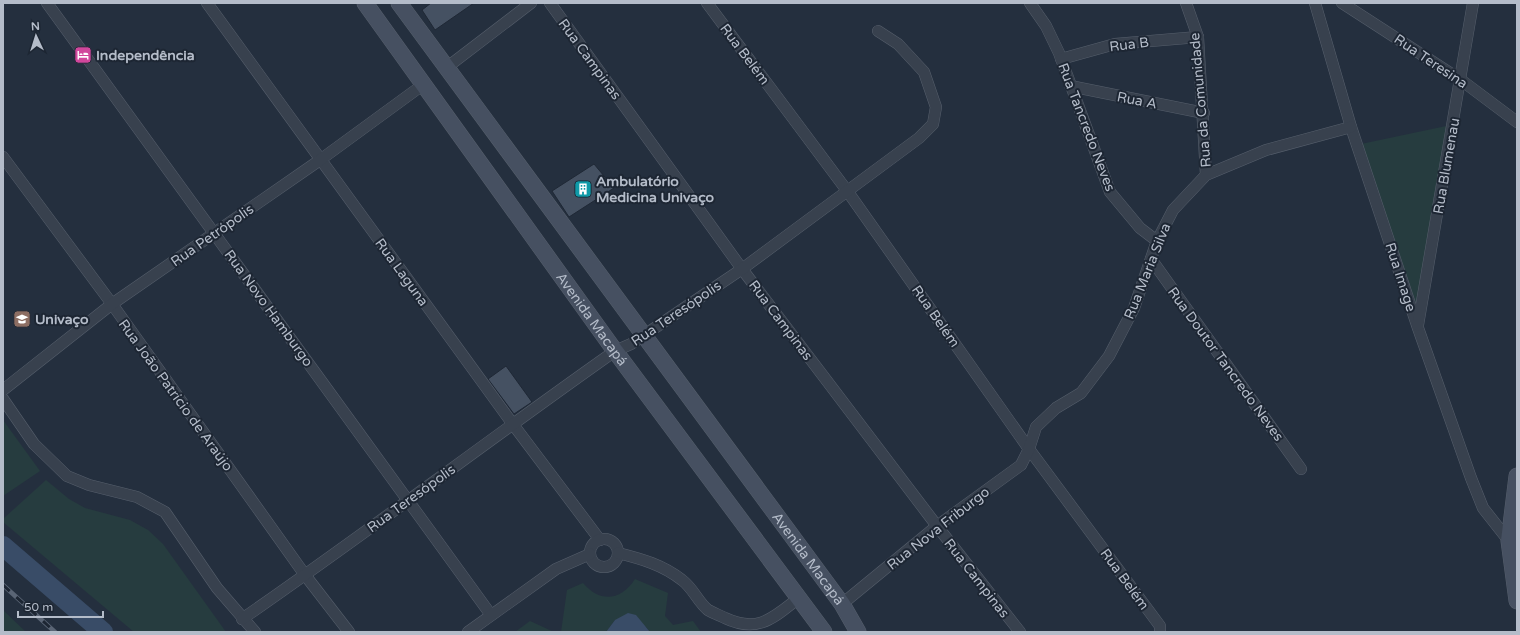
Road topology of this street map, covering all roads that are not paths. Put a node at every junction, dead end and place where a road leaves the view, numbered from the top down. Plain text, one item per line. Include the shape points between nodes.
1 (47, 3) edge
2 (207, 3) edge
3 (365, 3) edge
4 (399, 3) edge
5 (531, 3) edge
6 (550, 3) edge
7 (707, 3) edge
8 (1030, 3) edge
9 (1186, 3) edge
10 (1315, 3) edge
11 (1342, 3) edge
12 (1473, 3) edge
13 (878, 31) dead end
14 (1198, 37) junction
15 (1061, 59) junction
16 (446, 68) junction
17 (1461, 80) junction
18 (424, 84) junction
19 (1070, 86) junction
20 (1204, 113) junction
21 (1517, 122) edge
22 (1351, 127) junction
23 (3, 157) edge
24 (320, 160) junction
25 (1206, 175) junction
26 (848, 192) junction
27 (215, 234) junction
28 (1158, 241) junction
29 (1151, 259) junction
30 (742, 269) junction
31 (112, 304) junction
32 (1418, 328) junction
33 (644, 335) junction
34 (615, 351) junction
35 (3, 390) edge
36 (3, 399) edge
37 (512, 423) junction
38 (1029, 449) junction
39 (1301, 469) dead end
40 (1517, 476) edge
41 (409, 501) junction
42 (937, 526) junction
43 (600, 540) junction
44 (1509, 542) junction
45 (618, 553) junction
46 (590, 554) junction
47 (305, 575) junction
48 (800, 597) junction
49 (1517, 600) edge
50 (842, 604) junction
51 (490, 615) junction
52 (242, 619) junction
53 (255, 632) edge
54 (349, 632) edge
55 (468, 632) edge
56 (824, 632) edge
57 (858, 632) edge
58 (1020, 632) edge
59 (1160, 632) edge

1 - 27 street, Rua Novo Hamburgo
2 - 24 street, Rua Laguna
3 - 18 main road, Avenida Macapá
4 - 16 main road, Avenida Macapá
5 - 16 street
6 - 30 street, Rua Campinas
7 - 26 street, Rua Belém
8 - 15 street, Rua Tancredo Neves via 1046,26
9 - 14 street, Rua da Comunidade
10 - 22 street, Rua Image
11 - 17 street, Rua Teresina
12 - 17 street, Rua Blumenau
13 - 26 street, Rua Teresópolis via 898,44 924,72 936,107 933,124 919,138
14 - 15 street, Rua B via 1115,44
14 - 20 street, Rua da Comunidade
15 - 19 street, Rua Tancredo Neves
16 - 33 main road, Avenida Macapá
17 - 21 street, Rua Teresina
17 - 32 street, Rua Blumenau
18 - 24 street, Rua Petrópolis
18 - 34 main road, Avenida Macapá
19 - 20 street, Rua A
19 - 28 street, Rua Tancredo Neves via 1110,192 1140,228
20 - 25 street, Rua da Comunidade
22 - 25 street, Rua Maria Silva via 1266,150
22 - 32 street, Rua Image
23 - 31 street, Rua João Patrício de Araújo
24 - 27 street, Rua Petrópolis
24 - 37 street, Rua Laguna
25 - 28 street, Rua Maria Silva via 1173,210
26 - 30 street, Rua Teresópolis
26 - 38 street, Rua Belém
27 - 31 street, Rua Petrópolis
27 - 41 street, Rua Novo Hamburgo
28 - 29 street, Rua Maria Silva
29 - 38 street, Rua Maria Silva via 1134,308 1109,356 1081,393 1056,408 1036,427
29 - 39 street, Rua Doutor Tancredo Neves
30 - 33 street, Rua Teresópolis
30 - 42 street, Rua Campinas
31 - 35 street, Rua Petrópolis
31 - 47 street, Rua João Patrício de Araújo
32 - 44 street, Rua Image via 1483,508
33 - 34 street, Rua Teresópolis
33 - 50 main road, Avenida Macapá
34 - 37 street, Rua Teresópolis
34 - 48 main road, Avenida Macapá
36 - 52 street via 34,444 67,476 88,485 137,497 165,512 217,588
37 - 41 street, Rua Teresópolis
37 - 43 street, Rua Laguna
38 - 42 street, Rua Nova Friburgo via 1021,465
38 - 59 street, Rua Belém via 1160,626
40 - 44 main road
41 - 47 street, Rua Teresópolis
41 - 51 street, Rua Novo Hamburgo
42 - 50 street, Rua Nova Friburgo
42 - 58 street, Rua Campinas
43 - 45 street via 613,542
43 - 46 street via 593,545
44 - 49 main road
45 - 46 street via 618,558 612,565 602,567 594,562
45 - 48 street via 646,560 664,569 684,581 708,609 737,623 756,625 772,619
46 - 51 street via 556,569
47 - 52 street, Rua Teresópolis
47 - 54 street, Rua João Patrício de Araújo
48 - 56 main road, Avenida Macapá
50 - 57 main road, Avenida Macapá
51 - 55 street
52 - 53 street

